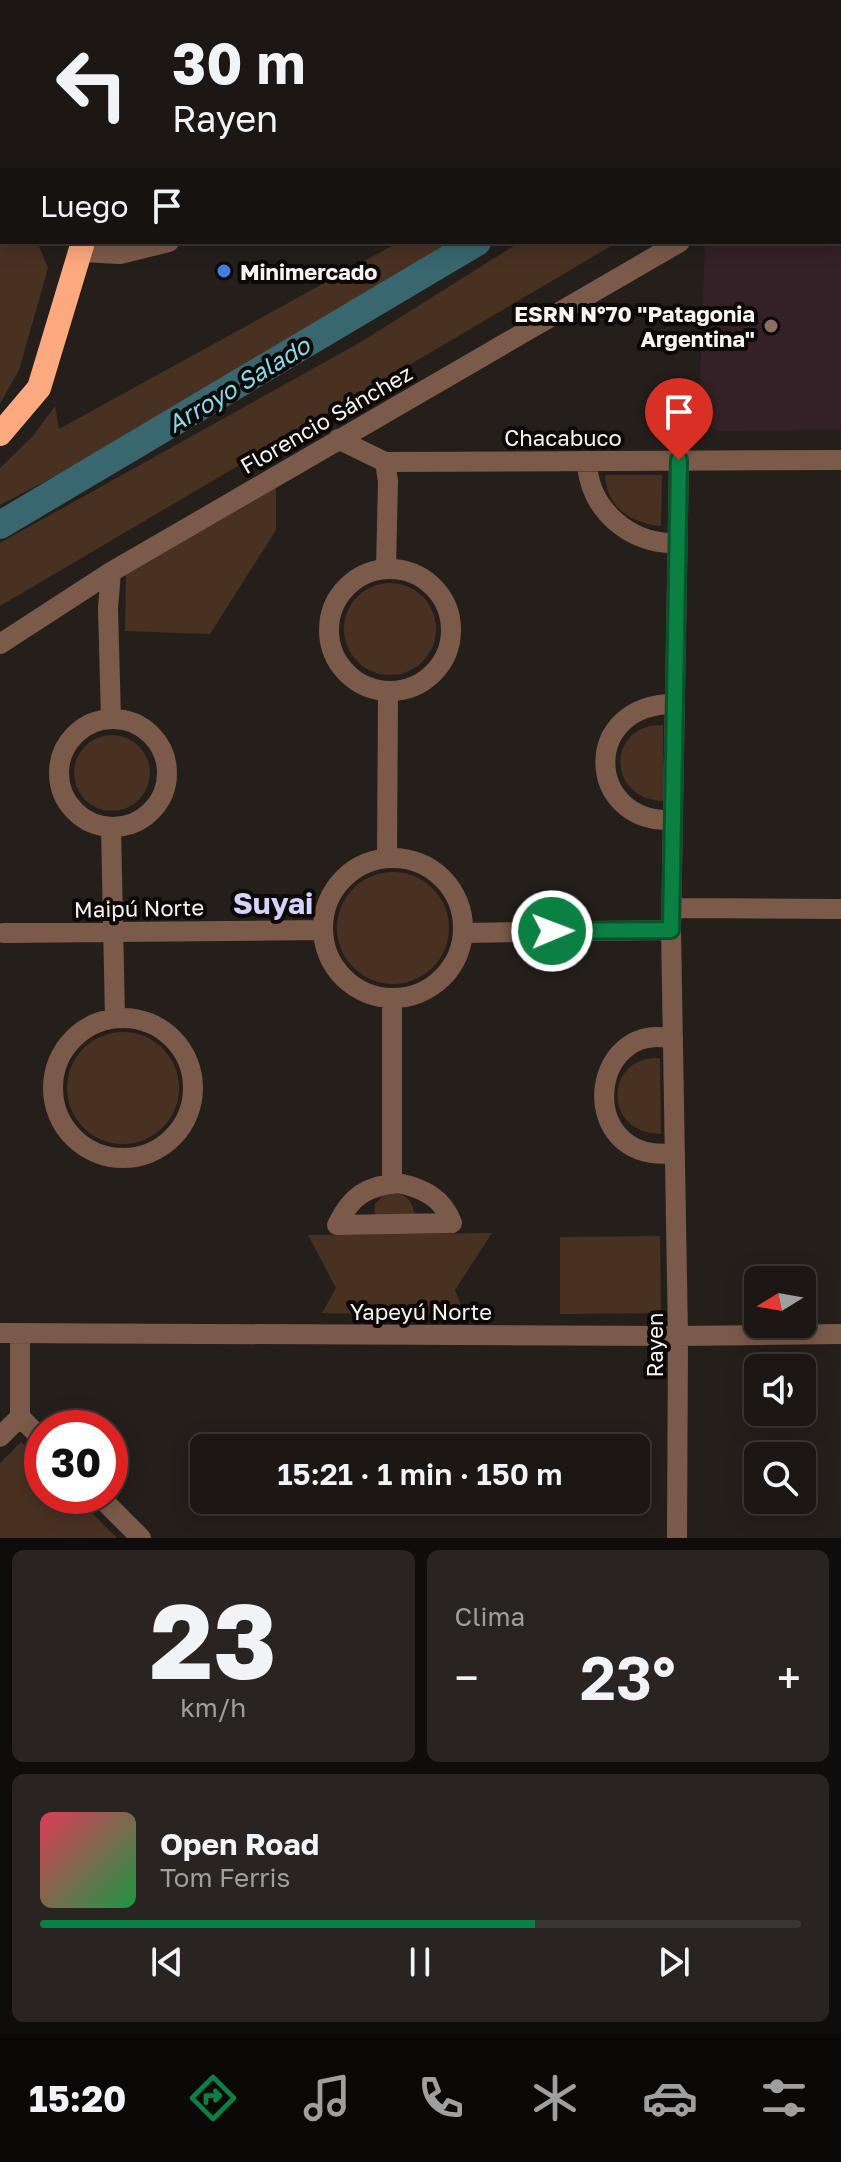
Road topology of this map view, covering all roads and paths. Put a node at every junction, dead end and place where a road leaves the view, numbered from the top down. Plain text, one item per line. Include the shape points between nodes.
1 (161, 244) edge
2 (677, 244) edge
3 (74, 245) edge
4 (0, 434) edge
5 (338, 439) junction
6 (679, 460) junction
7 (841, 460) edge
8 (587, 461) junction
9 (385, 462) junction
10 (677, 543) junction
11 (386, 569) junction
12 (111, 572) junction
13 (0, 644) edge
14 (388, 691) junction
15 (675, 704) junction
16 (111, 719) junction
17 (673, 820) junction
18 (111, 827) junction
19 (387, 858) junction
20 (672, 908) junction
21 (841, 909) edge
22 (323, 930) junction
23 (671, 930) junction
24 (4, 933) dead end
25 (463, 933) junction
26 (113, 934) junction
27 (392, 999) junction
28 (115, 1018) junction
29 (673, 1039) junction
30 (675, 1153) junction
31 (392, 1183) junction
32 (10, 1333) edge
33 (841, 1334) edge
34 (678, 1336) junction
35 (20, 1417) junction
36 (24, 1421) edge
37 (0, 1437) edge
38 (117, 1514) edge
39 (141, 1538) edge
40 (677, 1538) edge

1 - 3 street via 120,254
2 - 5 street, Florencio Sánchez
3 - 4 highway via 39,388
5 - 9 street, Chacabuco
5 - 12 street, Florencio Sánchez
6 - 7 street, Chacabuco
6 - 8 street, Chacabuco
6 - 10 street, Rayen
8 - 9 street, Chacabuco
8 - 10 street via 596,499 613,520 635,536
9 - 11 street
10 - 15 street, Rayen
11 - 14 street via 373,570 340,592 328,631 342,669 358,683
11 - 14 street via 412,572 429,582 450,616 451,636 435,672 418,685
12 - 13 street, Florencio Sánchez
12 - 16 street
14 - 19 street
15 - 17 street, Rayen
15 - 17 street via 647,706 630,715 611,737 605,764 608,782 631,812
16 - 18 street via 88,724 74,735 58,768 60,786 80,817
16 - 18 street via 132,723 154,738 167,770 165,787 147,816
17 - 20 street, Rayen
18 - 26 street
19 - 22 street via 358,867 340,882 327,902
19 - 25 street via 426,866 445,880 458,900
20 - 21 street
20 - 23 street, Rayen
22 - 26 street, Maipú Norte
22 - 27 street via 335,970 352,986
23 - 25 street
23 - 29 street, Rayen
24 - 26 street, Maipú Norte
25 - 27 street via 453,966 438,983 418,995
26 - 28 street
27 - 31 street
28 - 28 street via 88,1026 70,1041 57,1061 52,1084 55,1107 81,1145 124,1159 168,1143 191,1109 194,1088 181,1048 167,1032 149,1022
29 - 30 street, Rayen
29 - 30 street via 645,1039 627,1047 613,1061 602,1097 605,1116 629,1145
30 - 34 street, Rayen
31 - 31 street via 360,1194 337,1225 452,1223 435,1197 418,1187
32 - 34 street, Yapeyú Norte
32 - 35 street
33 - 34 street, Yapeyú Norte
34 - 40 street, Rayen
35 - 36 street
35 - 37 street
38 - 39 street

